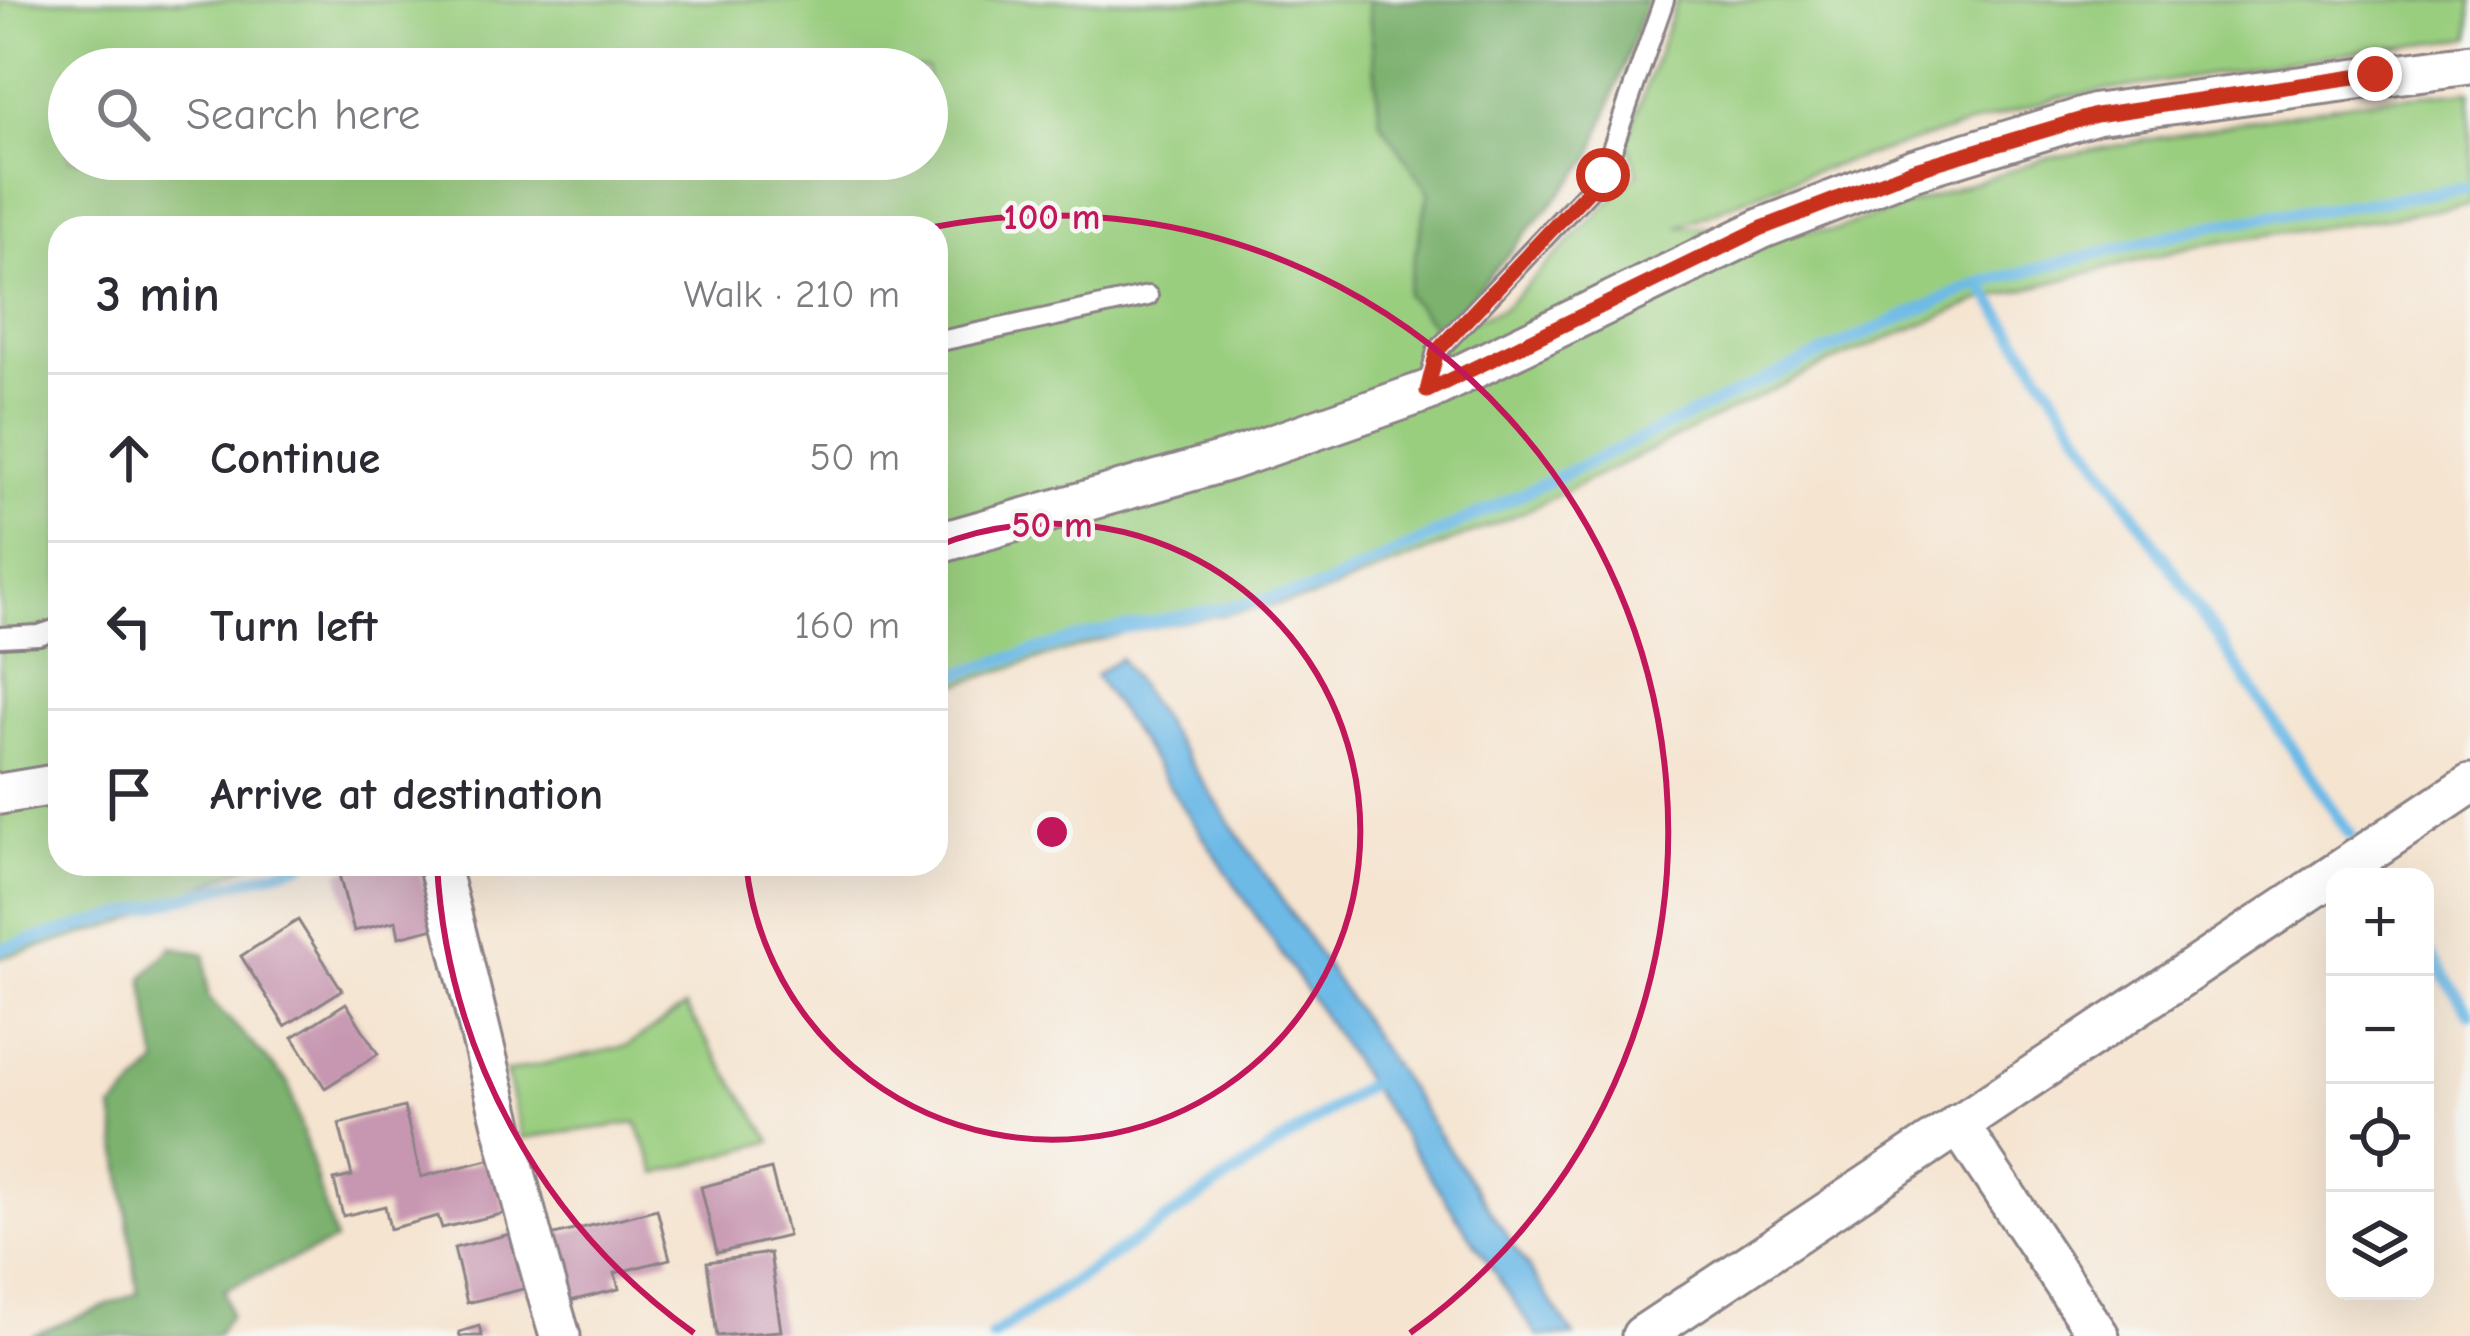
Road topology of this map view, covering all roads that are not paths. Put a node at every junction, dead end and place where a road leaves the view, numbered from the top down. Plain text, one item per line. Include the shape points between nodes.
1 (1664, 0) edge
2 (2470, 64) edge
3 (1148, 296) dead end
4 (948, 339) edge
5 (1427, 391) junction
6 (948, 541) edge
7 (48, 632) edge
8 (0, 637) edge
9 (2470, 784) edge
10 (441, 876) edge
11 (1958, 1124) junction
12 (560, 1336) edge
13 (1642, 1336) edge
14 (2099, 1336) edge

1 - 5 lane via 1603,175 1437,351
2 - 5 street via 2096,115 1912,170 1762,228
3 - 4 lane
5 - 6 street via 1229,460
7 - 8 lane
9 - 11 street
10 - 12 street
11 - 13 street
11 - 14 street

